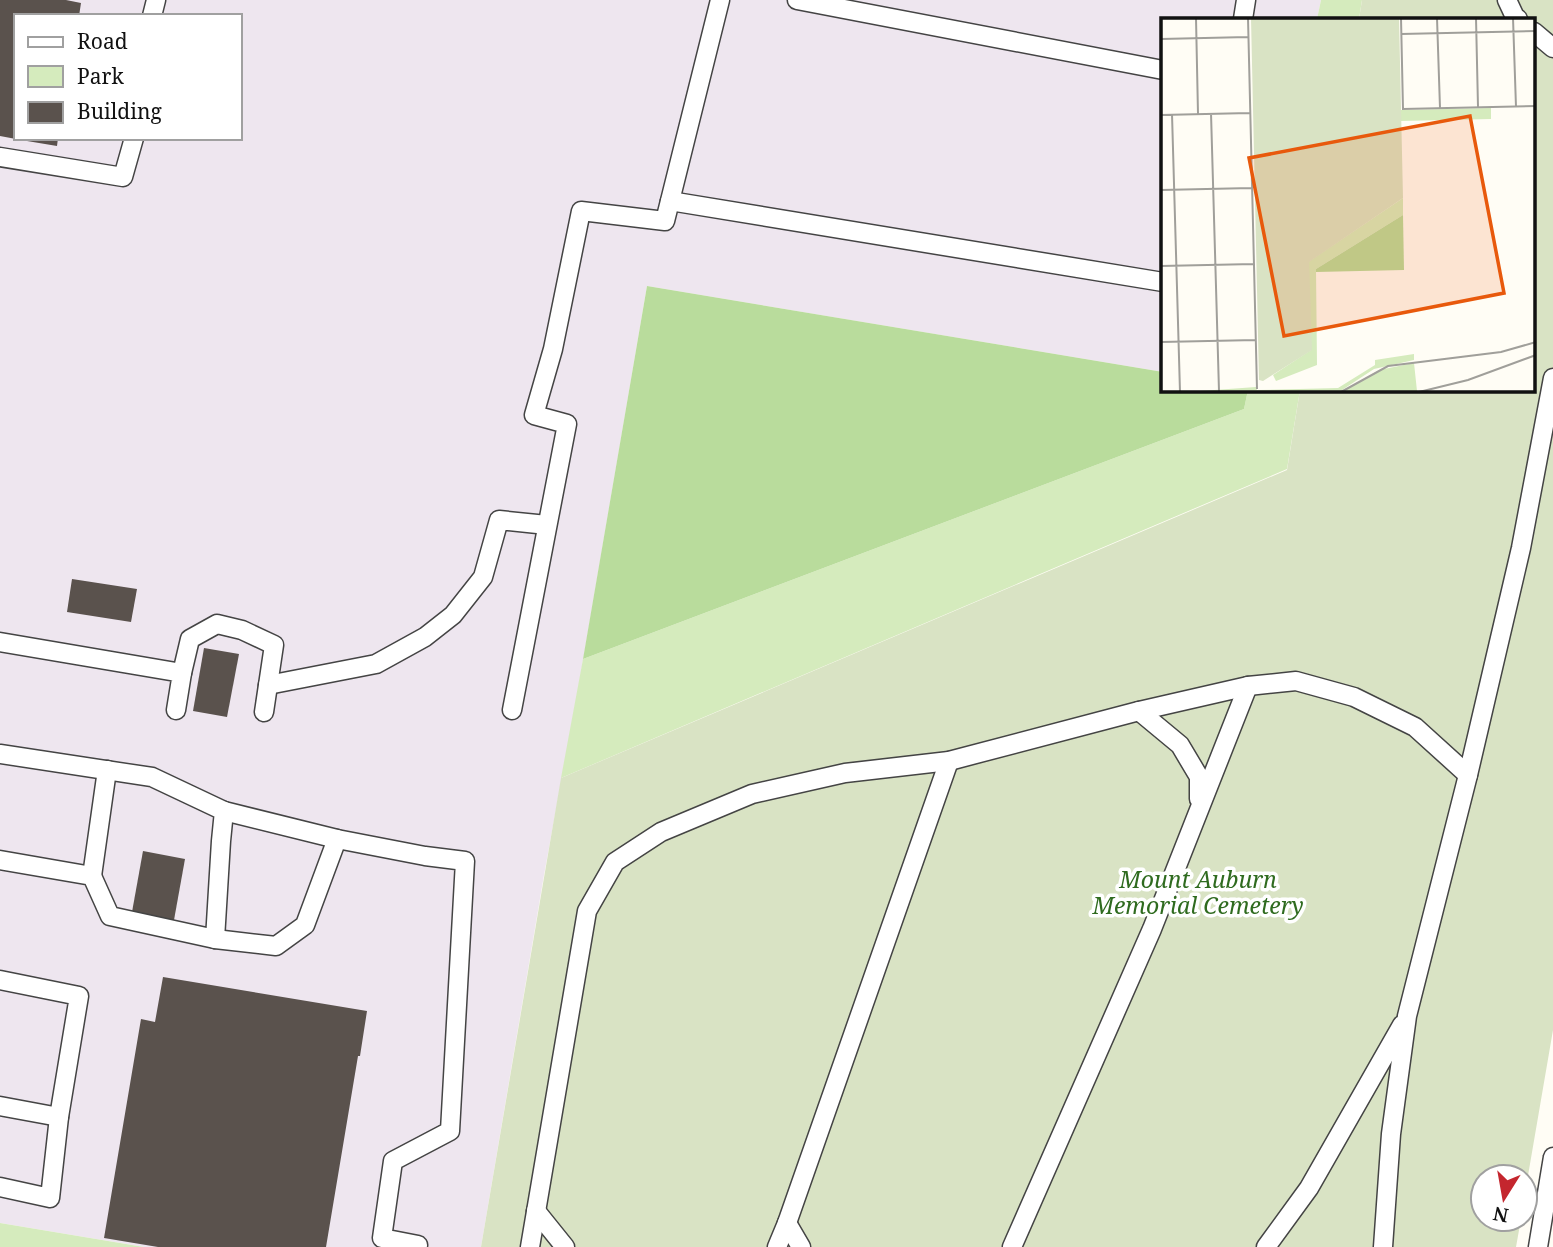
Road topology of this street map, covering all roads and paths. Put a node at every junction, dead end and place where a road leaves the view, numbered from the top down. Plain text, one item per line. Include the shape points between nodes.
1 (720, 0) edge
2 (797, 0) edge
3 (1246, 0) edge
4 (1507, 0) edge
5 (1243, 18) edge
6 (1517, 18) edge
7 (1536, 34) edge
8 (1553, 48) edge
9 (1161, 70) edge
10 (134, 140) edge
11 (0, 157) edge
12 (670, 201) junction
13 (1161, 282) edge
14 (1553, 378) edge
15 (547, 525) junction
16 (0, 642) edge
17 (183, 673) junction
18 (268, 685) junction
19 (1248, 686) junction
20 (176, 710) dead end
21 (512, 710) dead end
22 (1139, 711) junction
23 (264, 712) dead end
24 (0, 754) edge
25 (949, 761) junction
26 (107, 770) junction
27 (1468, 775) junction
28 (1199, 810) junction
29 (224, 811) junction
30 (337, 839) junction
31 (0, 860) edge
32 (92, 876) junction
33 (215, 939) junction
34 (0, 980) edge
35 (1407, 1016) junction
36 (0, 1106) edge
37 (59, 1116) junction
38 (1553, 1157) edge
39 (0, 1187) edge
40 (536, 1211) junction
41 (787, 1223) junction
42 (418, 1245) edge
43 (530, 1247) edge
44 (565, 1247) edge
45 (777, 1247) edge
46 (801, 1247) edge
47 (1012, 1247) edge
48 (1266, 1247) edge
49 (1383, 1247) edge
50 (1538, 1247) edge

1 - 12 street
2 - 9 street
3 - 5 street
4 - 6 street
7 - 8 street
10 - 11 street via 122,177
12 - 13 street
12 - 15 street via 665,221 581,211 553,349 534,415 567,424
14 - 27 street via 1521,548
15 - 18 street via 499,520 483,578 453,615 425,637 376,664
15 - 21 street
16 - 17 street
17 - 18 street via 190,639 217,624 274,646
17 - 20 street
18 - 23 street
19 - 22 street
19 - 27 street via 1296,681 1353,698 1415,727
19 - 28 street
22 - 25 street
22 - 28 street via 1180,746 1199,777
24 - 26 street
25 - 40 street via 845,773 752,794 661,832 615,862 587,911
25 - 41 street
26 - 29 street via 152,778
26 - 32 street
27 - 35 street
28 - 47 street via 1152,929
29 - 30 street
29 - 33 street
30 - 33 street via 305,925 276,946
30 - 42 street via 465,861 450,1131 393,1161 382,1238
31 - 32 street
32 - 33 street via 110,916
34 - 37 street via 79,996
35 - 48 street via 1309,1188
35 - 49 street via 1391,1135
36 - 37 street
37 - 39 street via 50,1198
38 - 50 street
40 - 43 street
40 - 44 street
41 - 45 street
41 - 46 street

